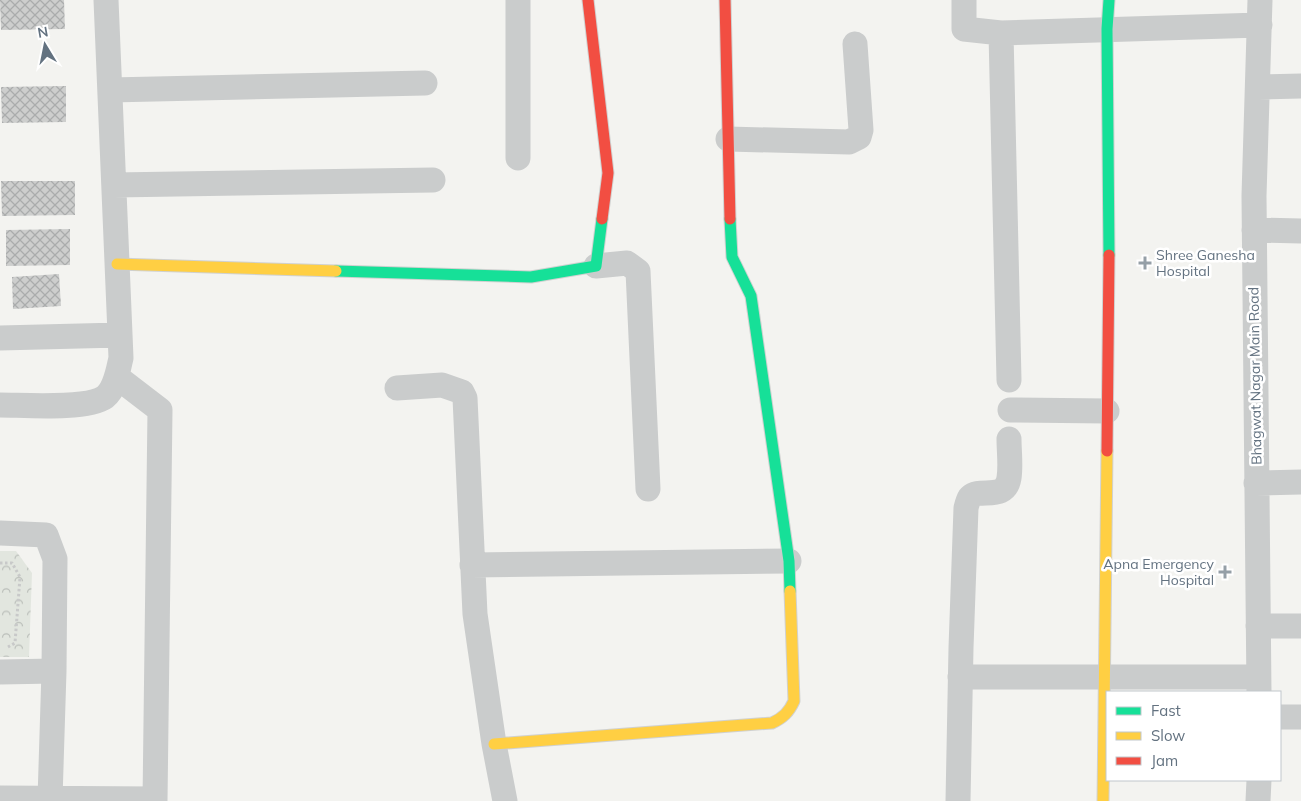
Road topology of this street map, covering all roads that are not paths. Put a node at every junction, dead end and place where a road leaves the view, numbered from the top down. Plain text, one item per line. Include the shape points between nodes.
1 (106, 0) edge
2 (518, 0) edge
3 (588, 0) edge
4 (724, 0) edge
5 (964, 0) edge
6 (1109, 0) edge
7 (1260, 0) edge
8 (1260, 26) junction
9 (1107, 29) junction
10 (1001, 33) junction
11 (855, 44) dead end
12 (425, 83) dead end
13 (1301, 86) edge
14 (1258, 87) junction
15 (110, 90) junction
16 (728, 139) junction
17 (518, 158) dead end
18 (433, 180) dead end
19 (114, 185) junction
20 (1254, 230) junction
21 (1301, 231) edge
22 (117, 264) junction
23 (596, 266) junction
24 (120, 335) junction
25 (0, 338) edge
26 (117, 377) junction
27 (1009, 380) dead end
28 (398, 388) dead end
29 (0, 405) edge
30 (1010, 410) dead end
31 (1107, 411) junction
32 (1009, 438) dead end
33 (1301, 482) edge
34 (1256, 483) junction
35 (648, 489) dead end
36 (0, 533) edge
37 (789, 561) junction
38 (472, 565) junction
39 (1258, 626) junction
40 (1301, 626) edge
41 (2, 660) edge
42 (54, 671) junction
43 (960, 677) junction
44 (1104, 678) junction
45 (1258, 684) edge
46 (1281, 717) edge
47 (1301, 717) edge
48 (494, 744) junction
49 (1259, 781) edge
50 (0, 798) edge
51 (50, 798) junction
52 (155, 800) edge
53 (505, 801) edge
54 (958, 801) edge
55 (1103, 801) edge
56 (1258, 801) edge

1 - 15 street
2 - 17 street
3 - 23 street via 608,173
4 - 16 street
5 - 10 street via 964,29
6 - 9 street
7 - 8 street, Bhagwat Nagar Main Road
8 - 9 street
8 - 14 street, Bhagwat Nagar Main Road
9 - 10 street
9 - 31 street
10 - 27 street
11 - 16 street via 859,137 849,142
12 - 15 street
13 - 14 street
14 - 20 street, Bhagwat Nagar Main Road
15 - 19 street
16 - 37 street via 732,257 751,296
18 - 19 street
19 - 22 street
20 - 21 street
20 - 34 street, Bhagwat Nagar Main Road
22 - 23 street via 531,277
22 - 24 street
23 - 35 street via 627,263 638,271
24 - 25 street
24 - 26 street via 121,358
26 - 29 street via 106,396 94,402
26 - 52 street via 160,410
28 - 38 street via 442,385 462,392 465,398
30 - 31 street
31 - 44 street
32 - 43 street via 1009,480 996,493 974,494 966,508
33 - 34 street
34 - 39 street, Bhagwat Nagar Main Road
36 - 42 street via 46,534 55,560
37 - 38 street
37 - 48 street via 794,702 790,712 781,719 772,723
38 - 48 street via 475,614
39 - 40 street
39 - 45 street, Bhagwat Nagar Main Road
41 - 42 street
42 - 51 street
43 - 44 street
43 - 54 street
44 - 45 street
44 - 55 street
46 - 47 street
48 - 53 street
49 - 56 street
50 - 51 street
51 - 52 street

